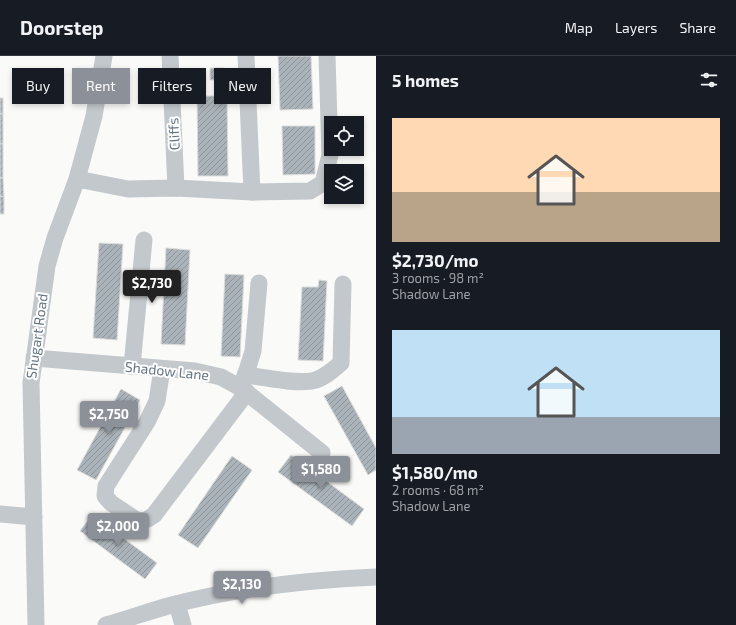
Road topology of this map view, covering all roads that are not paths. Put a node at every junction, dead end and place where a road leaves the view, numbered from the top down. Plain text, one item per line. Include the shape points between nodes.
1 (104, 56) edge
2 (170, 56) edge
3 (246, 56) edge
4 (327, 56) edge
5 (77, 179) junction
6 (176, 188) junction
7 (252, 192) junction
8 (144, 240) dead end
9 (259, 283) dead end
10 (343, 284) dead end
11 (34, 358) junction
12 (132, 366) junction
13 (162, 369) junction
14 (244, 385) junction
15 (322, 453) dead end
16 (0, 514) edge
17 (34, 517) junction
18 (376, 576) edge
19 (177, 604) junction
20 (36, 625) edge
21 (106, 625) edge
22 (183, 625) edge

1 - 5 street, Shugart Road via 94,116
2 - 6 street, Cliffs
3 - 7 street
4 - 7 street via 330,156 323,183 310,191
5 - 6 street via 128,189
5 - 11 street, Shugart Road via 54,238 47,266
6 - 7 street
8 - 12 street
9 - 14 street via 253,351
10 - 14 street via 341,363 331,372 313,380
11 - 12 street, Shadow Lane
11 - 17 street, Shugart Road via 30,387
12 - 13 street, Shadow Lane
13 - 14 street, Shadow Lane via 202,373
13 - 14 street via 157,401 106,486 105,496 111,503 138,522 154,515
14 - 15 street, Shadow Lane
16 - 17 street
17 - 20 street, Shugart Road
18 - 19 street via 247,590
19 - 21 street
19 - 22 street

